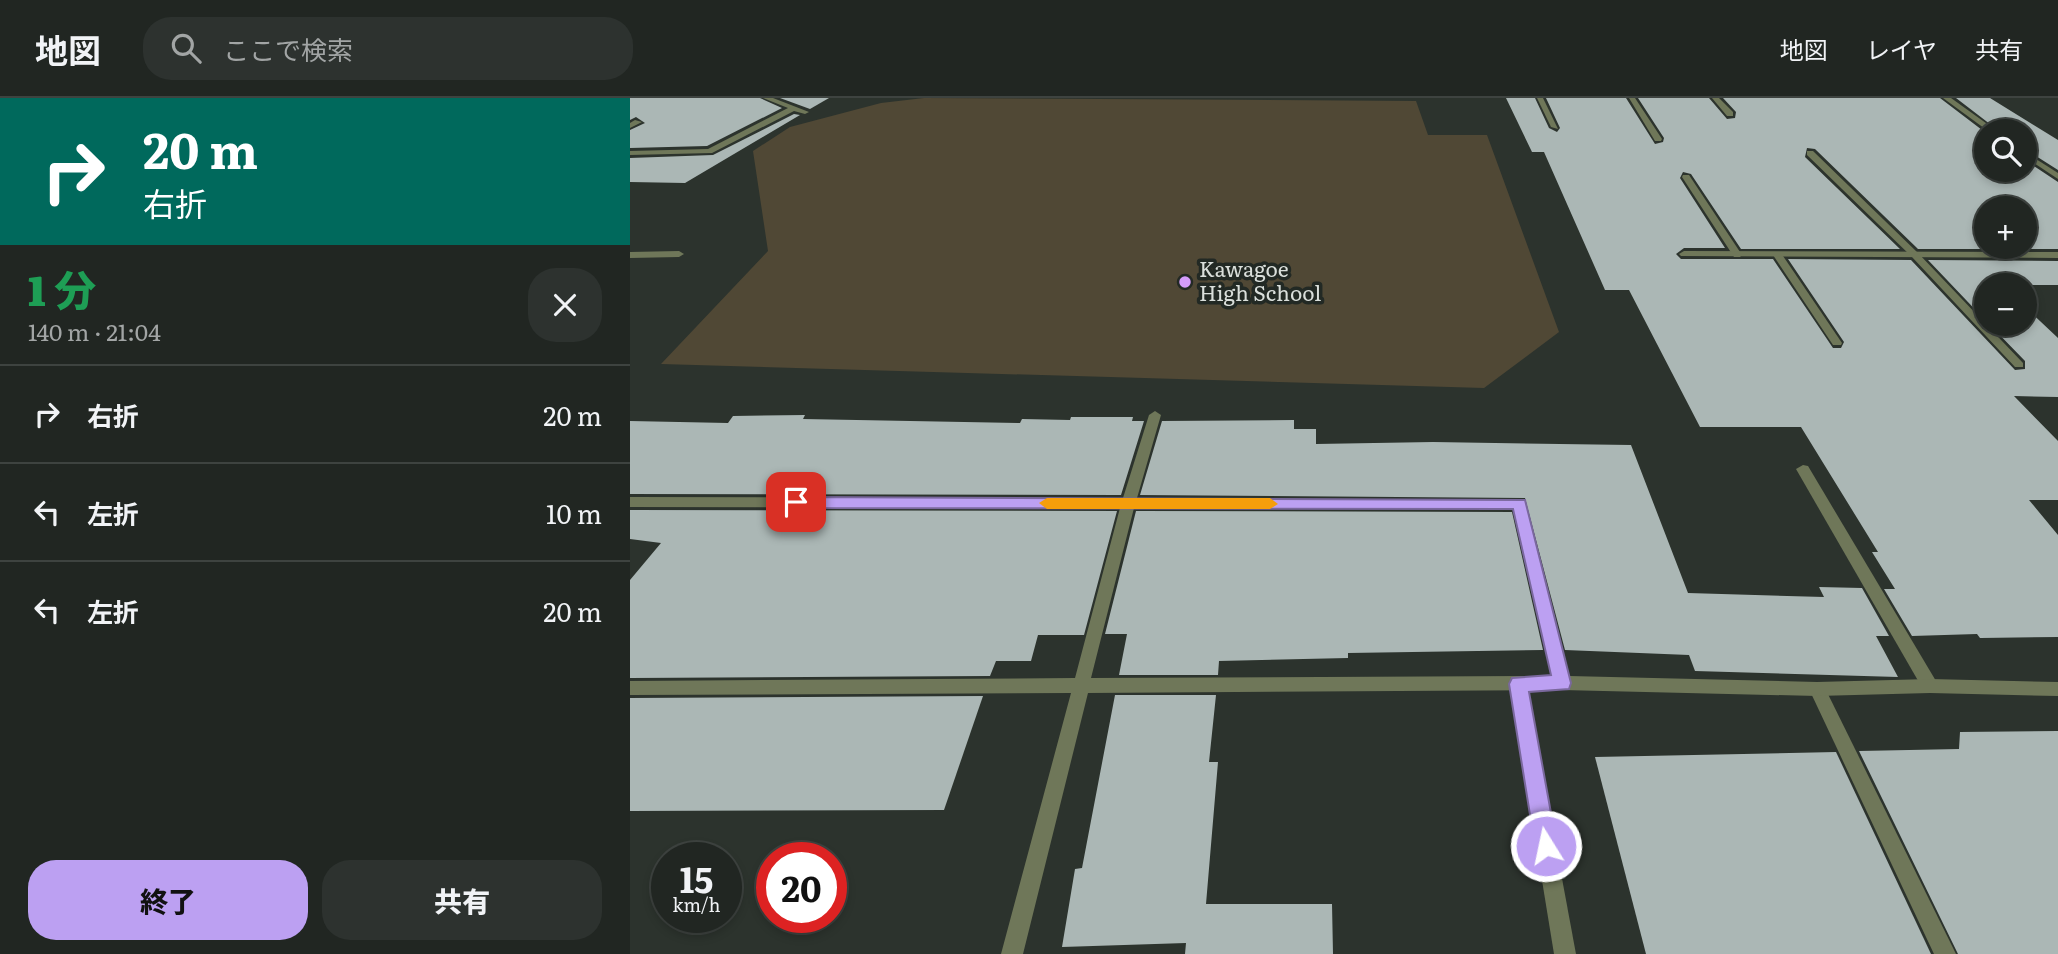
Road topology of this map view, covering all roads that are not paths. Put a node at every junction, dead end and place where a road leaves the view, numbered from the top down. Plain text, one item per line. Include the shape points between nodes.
1 (766, 98) edge
2 (1541, 98) edge
3 (1632, 98) edge
4 (1715, 98) edge
5 (1946, 98) edge
6 (793, 108) junction
7 (805, 111) dead end
8 (1730, 114) dead end
9 (1976, 119) edge
10 (1555, 127) dead end
11 (1658, 139) dead end
12 (630, 153) edge
13 (1810, 153) dead end
14 (2037, 162) edge
15 (1686, 177) dead end
16 (2058, 177) edge
17 (679, 254) dead end
18 (1684, 254) dead end
19 (630, 255) edge
20 (1737, 255) junction
21 (1777, 255) junction
22 (1915, 255) junction
23 (2058, 255) edge
24 (1837, 343) dead end
25 (2019, 365) dead end
26 (1156, 415) dead end
27 (1803, 469) dead end
28 (630, 502) edge
29 (1128, 504) junction
30 (1562, 683) junction
31 (1518, 684) junction
32 (1930, 686) junction
33 (1082, 687) junction
34 (630, 688) edge
35 (1817, 689) junction
36 (2058, 690) edge
37 (1013, 954) edge
38 (1565, 954) edge
39 (1945, 954) edge

1 - 6 street
2 - 10 street
3 - 11 street
4 - 8 street
5 - 9 street
6 - 7 street
6 - 12 street via 709,151
13 - 22 street
14 - 16 street
15 - 20 street
17 - 19 street
18 - 20 street
20 - 21 street
21 - 22 street
21 - 24 street
22 - 23 street
22 - 25 street
26 - 29 street
27 - 32 street
28 - 29 street
29 - 30 street via 1520,504
29 - 33 street
30 - 31 street
30 - 35 street
31 - 33 street
31 - 38 street
32 - 35 street
32 - 36 street
33 - 34 street
33 - 37 street
35 - 39 street

